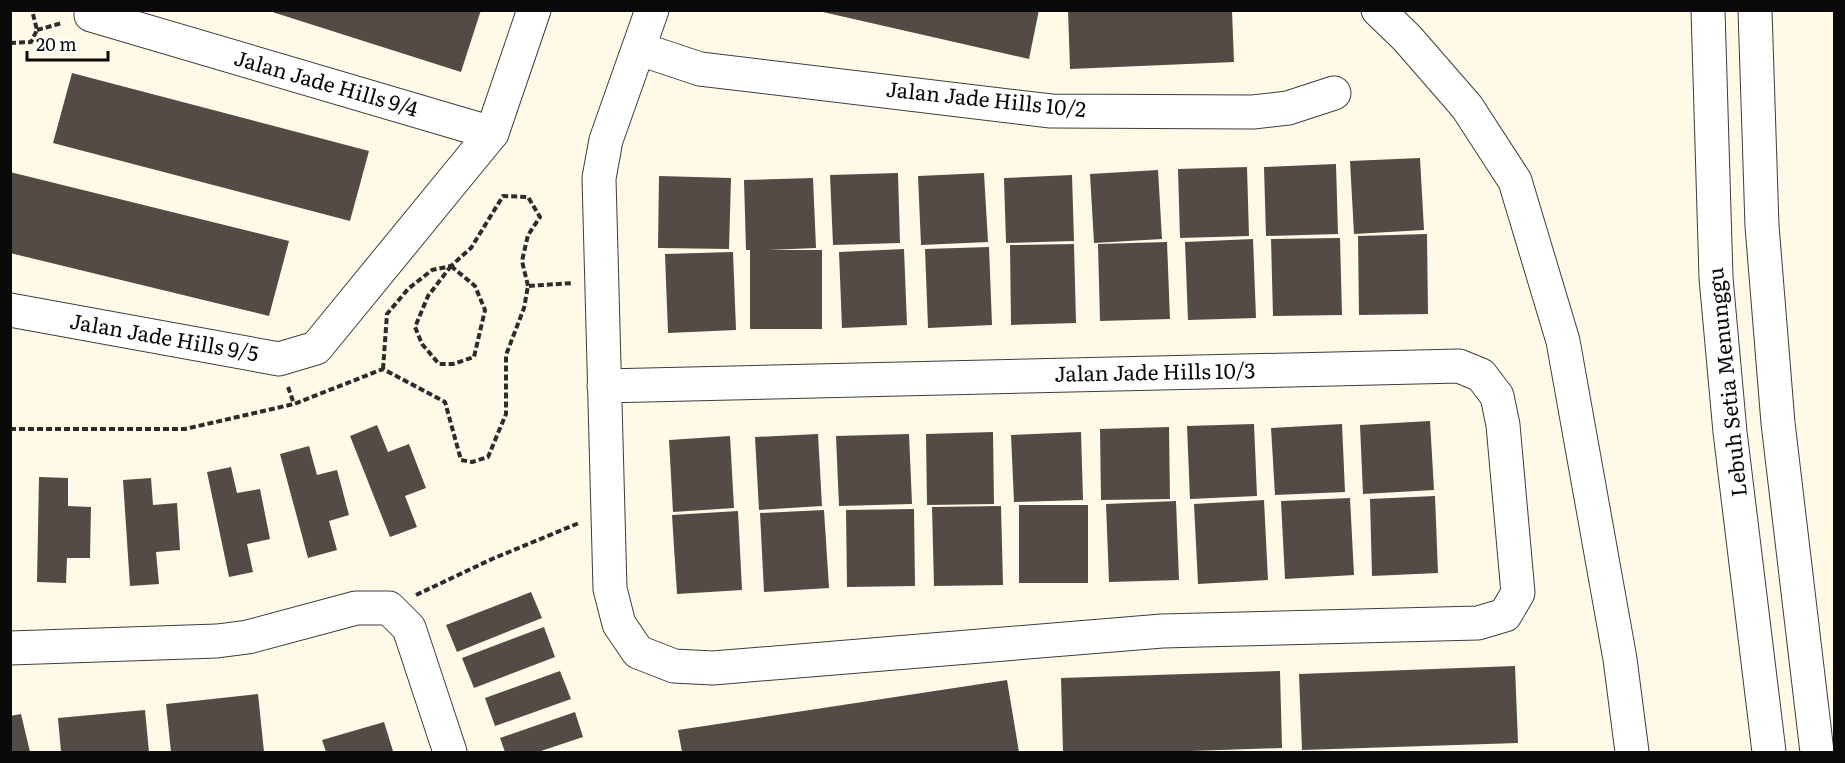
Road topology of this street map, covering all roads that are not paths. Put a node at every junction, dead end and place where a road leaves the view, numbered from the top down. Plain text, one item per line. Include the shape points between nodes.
1 (534, 10) edge
2 (652, 10) edge
3 (1378, 10) edge
4 (1708, 10) edge
5 (1755, 10) edge
6 (91, 15) dead end
7 (640, 49) junction
8 (1334, 93) dead end
9 (492, 133) junction
10 (10, 310) edge
11 (604, 386) junction
12 (1730, 432) junction
13 (1779, 432) junction
14 (10, 648) edge
15 (450, 753) edge
16 (1632, 753) edge
17 (1770, 753) edge
18 (1817, 753) edge

1 - 9 street
2 - 7 street
3 - 16 street via 1467,107 1515,181 1563,341 1620,659
4 - 12 street, Lebuh Setia Menunggu via 1716,278
5 - 13 street via 1762,226
6 - 9 street, Jalan Jade Hills 9/4
7 - 8 street, Jalan Jade Hills 10/2 via 700,69 1051,111 1253,112 1288,108
7 - 11 street via 606,140 599,178
9 - 10 street, Jalan Jade Hills 9/5 via 316,348 279,359
11 - 11 street, Jalan Jade Hills 10/3 via 1458,366 1481,375 1497,396 1518,593 1505,615 1478,623 1162,631 713,668 674,666 638,652 619,624 610,590
12 - 13 street
12 - 17 street, Lebuh Setia Menunggu
13 - 18 street
14 - 15 street via 217,641 248,637 356,608 389,608 409,628

